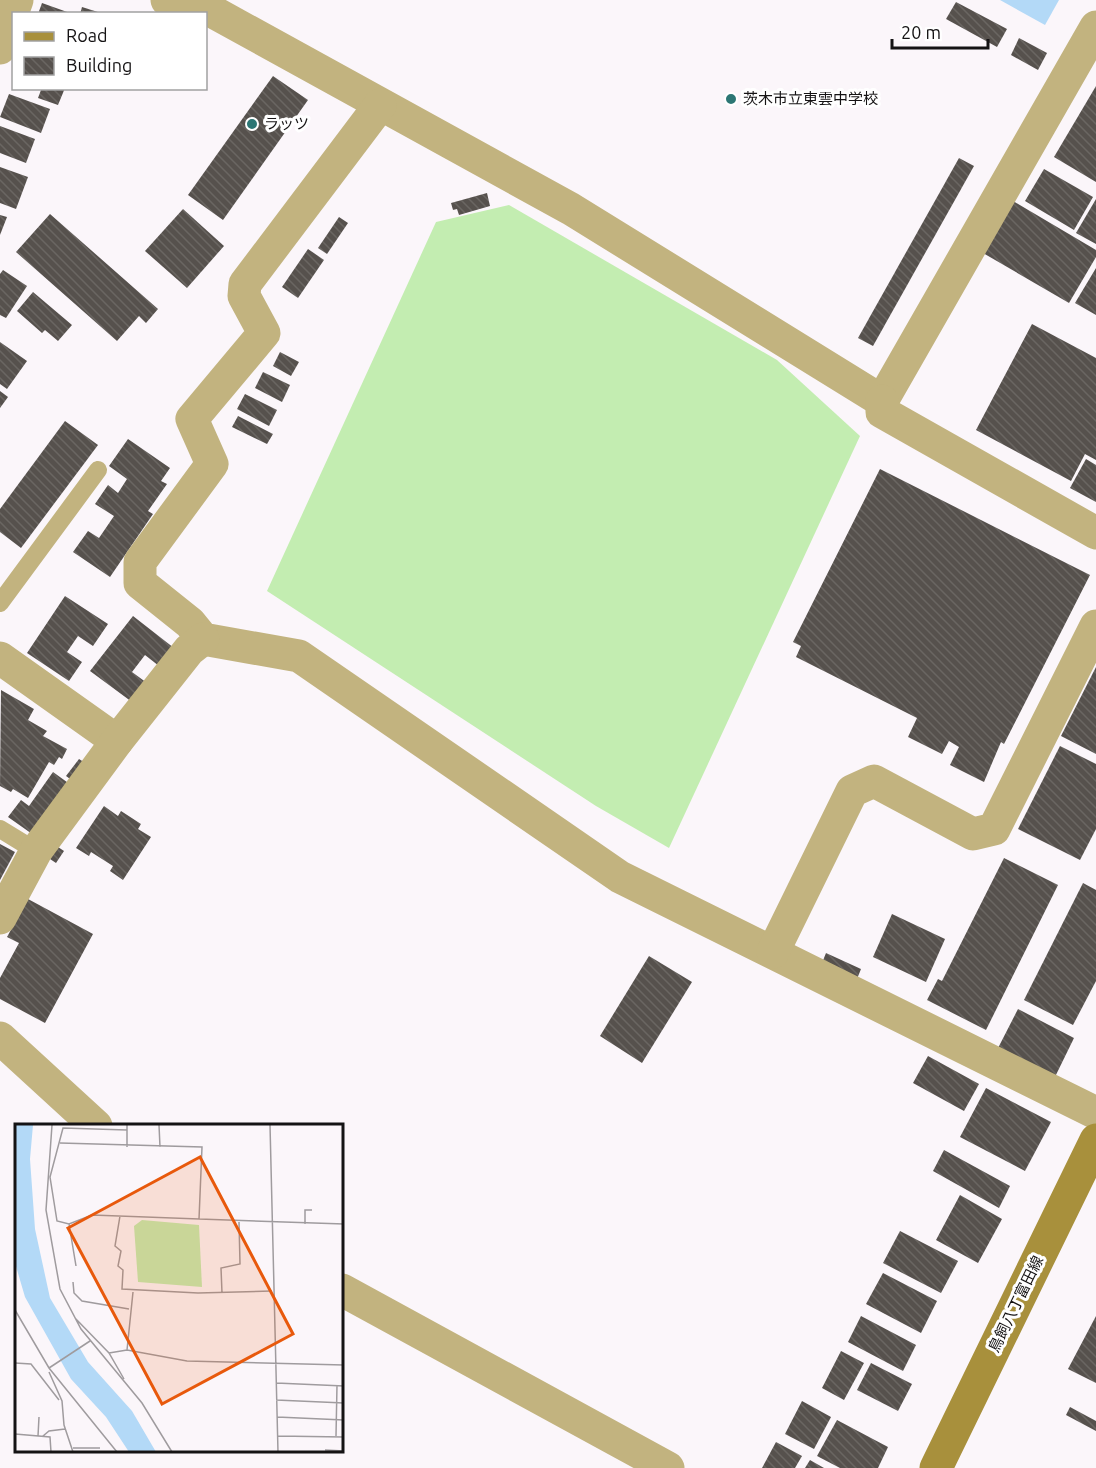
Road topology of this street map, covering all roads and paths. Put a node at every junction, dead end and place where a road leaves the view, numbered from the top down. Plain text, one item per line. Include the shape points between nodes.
1 (167, 0) edge
2 (12, 14) edge
3 (1096, 27) edge
4 (0, 48) edge
5 (380, 105) junction
6 (882, 401) junction
7 (98, 470) dead end
8 (1096, 533) edge
9 (0, 603) edge
10 (1096, 627) edge
11 (203, 639) junction
12 (0, 658) edge
13 (117, 741) junction
14 (0, 829) edge
15 (36, 851) junction
16 (0, 918) edge
17 (773, 952) junction
18 (0, 1038) edge
19 (1096, 1113) edge
20 (94, 1124) edge
21 (1095, 1146) edge
22 (344, 1291) edge
23 (668, 1468) edge
24 (936, 1468) edge

1 - 5 street via 197,3
2 - 4 street
3 - 6 street
5 - 6 street via 571,209
5 - 11 street via 245,284 244,296 264,333 192,419 212,464 140,562 140,583 190,623
6 - 8 street via 882,412
7 - 9 lane
10 - 17 street via 994,829 973,834 874,781 852,791
11 - 13 street via 189,650
11 - 17 street via 299,656 620,877
12 - 13 street
13 - 15 street
14 - 15 lane
15 - 16 street
17 - 19 street
18 - 20 street
21 - 24 main road, 鳥飼八丁富田線
22 - 23 street

